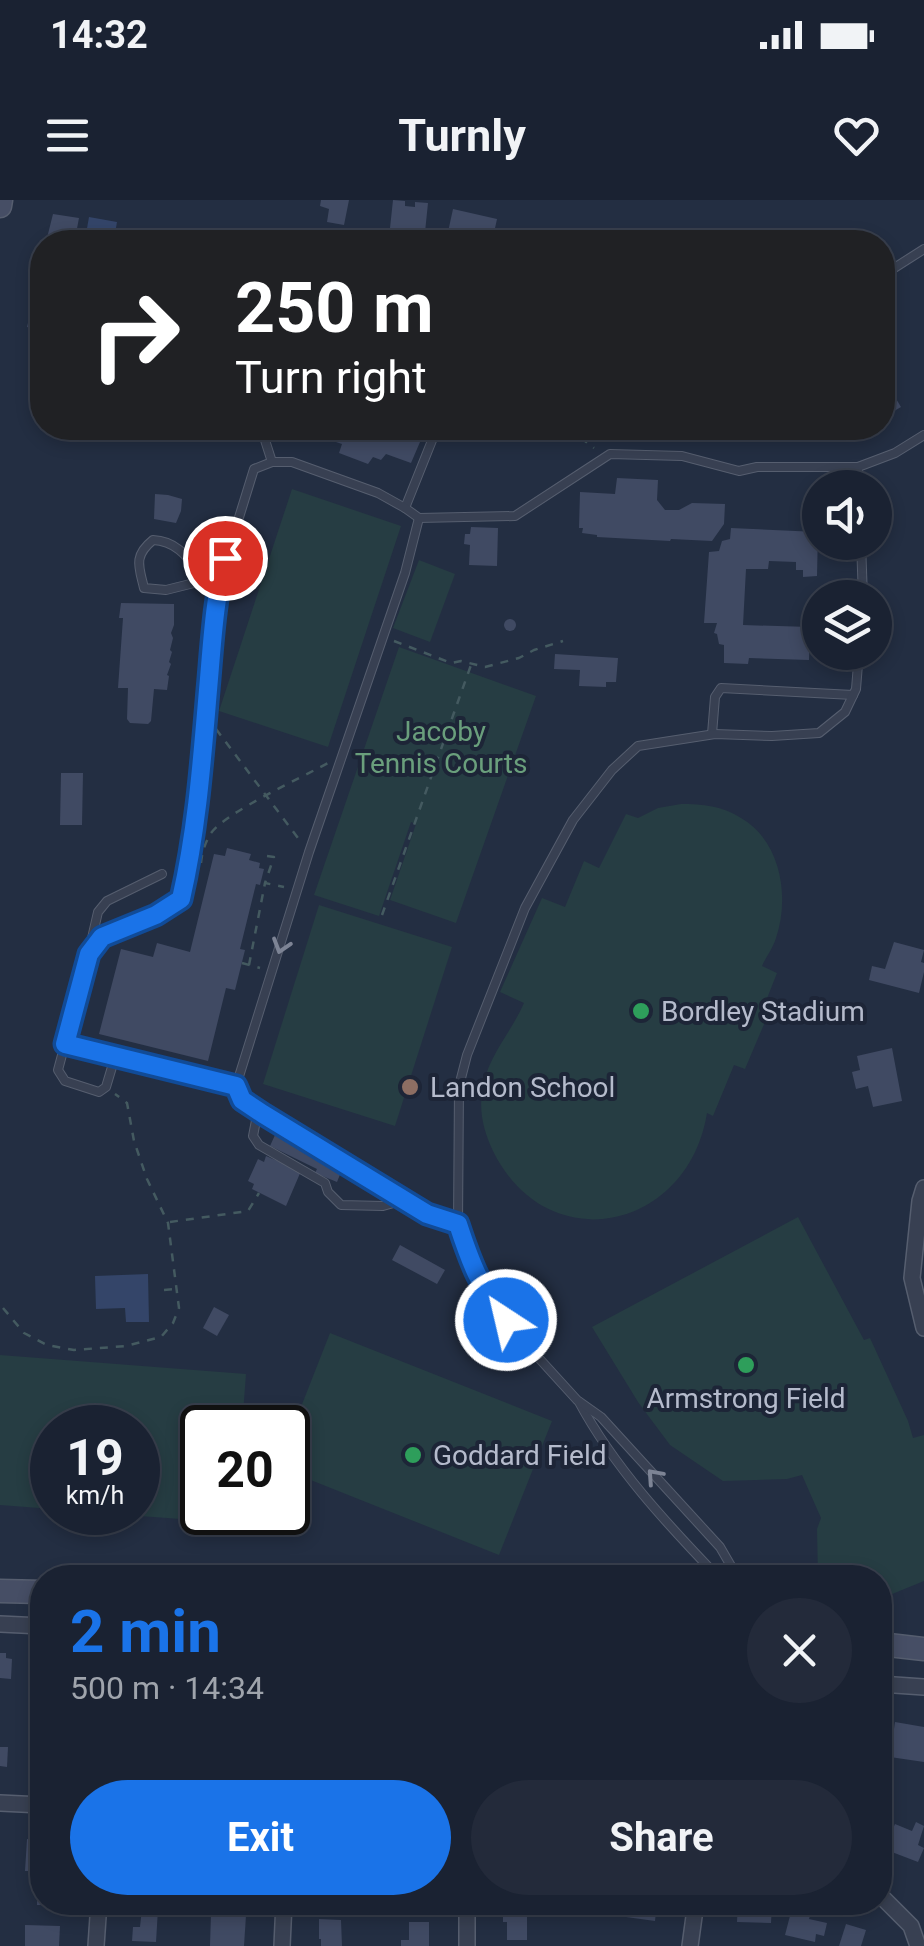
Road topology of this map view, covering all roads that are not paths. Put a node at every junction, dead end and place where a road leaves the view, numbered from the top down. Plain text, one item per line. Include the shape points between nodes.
1 (924, 249) edge
2 (895, 268) edge
3 (924, 435) edge
4 (265, 440) edge
5 (432, 440) edge
6 (272, 462) junction
7 (858, 467) joint
8 (405, 508) junction
9 (419, 518) junction
10 (206, 580) junction
11 (219, 582) junction
12 (858, 670) edge
13 (853, 695) junction
14 (712, 734) junction
15 (162, 874) dead end
16 (89, 954) junction
17 (65, 1044) junction
18 (115, 1057) junction
19 (236, 1086) junction
20 (258, 1110) junction
21 (924, 1188) edge
22 (404, 1200) junction
23 (458, 1224) junction
24 (924, 1328) edge
25 (578, 1400) junction
26 (679, 1504) junction
27 (664, 1520) junction
28 (698, 1524) junction
29 (682, 1540) junction
30 (706, 1565) edge
31 (730, 1565) edge
32 (0, 1590) edge
33 (30, 1591) edge
34 (0, 1624) edge
35 (30, 1625) edge
36 (892, 1645) edge
37 (924, 1649) edge
38 (892, 1685) edge
39 (924, 1687) edge
40 (0, 1803) edge
41 (30, 1804) edge
42 (892, 1907) edge
43 (98, 1915) edge
44 (283, 1915) edge
45 (467, 1915) edge
46 (694, 1915) edge
47 (96, 1946) edge
48 (282, 1946) edge
49 (467, 1946) edge
50 (690, 1946) edge
51 (918, 1946) edge

1 - 2 lane
3 - 7 lane
4 - 6 lane
5 - 8 lane
6 - 8 lane via 292,462
6 - 11 lane via 254,469
7 - 9 lane via 739,471 682,456 610,454 515,516
8 - 9 lane
9 -> 19 lane
10 - 10 lane via 144,588 142,548 167,540
10 - 11 lane
11 - 16 lane via 198,802 181,899 102,937
12 - 13 lane
13 - 14 lane via 845,712 819,733
13 - 14 lane via 721,688
14 - 23 lane via 638,746 612,770 573,820 525,908 459,1086
15 - 16 lane via 107,901
16 - 17 lane
17 - 18 lane
17 - 18 lane via 58,1070 65,1081 98,1092 106,1087
18 - 19 lane
19 - 20 lane via 242,1100
20 - 22 lane
20 - 22 lane via 258,1145 325,1183 341,1204
21 - 24 street via 912,1278
22 - 23 lane
23 - 25 lane via 487,1296
26 -> 25 lane via 602,1417
25 - 27 lane
26 - 27 lane
26 - 28 lane
27 - 29 lane
28 - 29 lane
28 - 31 lane
29 - 30 lane
32 - 33 main road
34 - 35 street
36 - 37 main road
38 - 39 street
40 - 41 street
42 - 51 street via 911,1926
43 - 47 street
44 - 48 street
45 - 49 street
46 - 50 street

